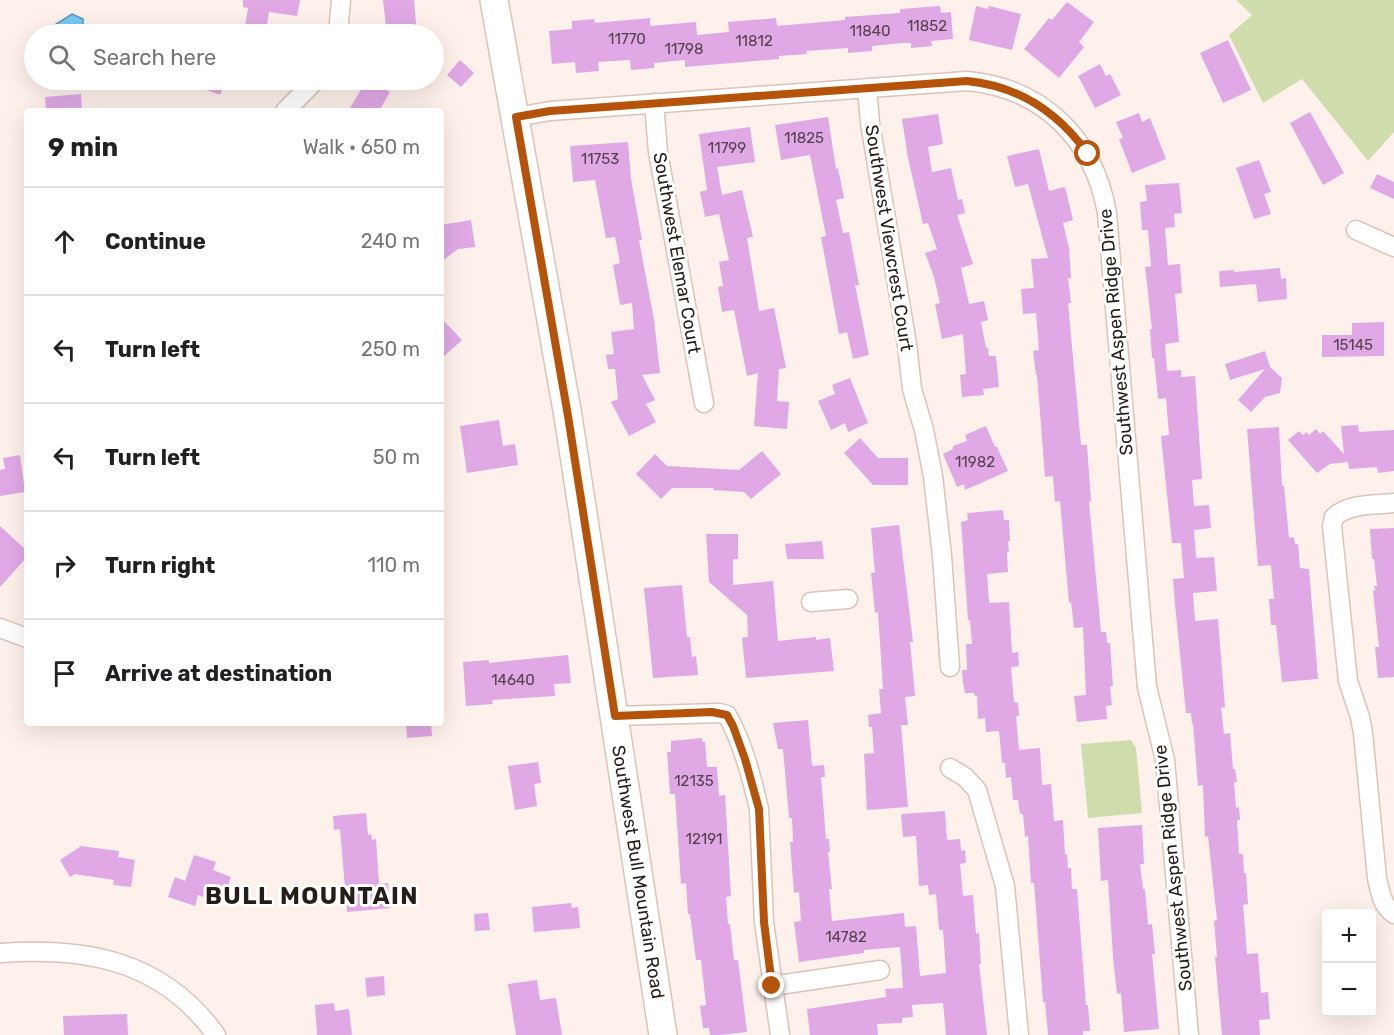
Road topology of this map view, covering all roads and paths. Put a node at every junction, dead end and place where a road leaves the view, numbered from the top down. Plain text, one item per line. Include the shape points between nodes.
1 (341, 0) edge
2 (494, 0) edge
3 (339, 24) edge
4 (867, 88) junction
5 (306, 90) edge
6 (654, 103) junction
7 (288, 108) edge
8 (516, 117) junction
9 (1356, 230) dead end
10 (1394, 247) edge
11 (704, 403) dead end
12 (1394, 503) edge
13 (848, 599) dead end
14 (811, 602) dead end
15 (0, 628) edge
16 (24, 637) edge
17 (950, 667) dead end
18 (615, 716) junction
19 (950, 768) dead end
20 (1391, 912) edge
21 (0, 953) edge
22 (880, 970) dead end
23 (772, 986) junction
24 (216, 1035) edge
25 (663, 1035) edge
26 (780, 1035) edge
27 (1019, 1035) edge
28 (1189, 1035) edge

1 - 3 street
2 - 8 main road, Southwest Bull Mountain Road
4 - 6 street, Southwest Aspen Ridge Drive
4 - 17 street, Southwest Viewcrest Court via 912,389 933,476
4 - 28 street, Southwest Aspen Ridge Drive via 967,81 1019,94 1035,102 1077,139 1088,154 1104,195 1146,687 1165,760
5 - 7 street
6 - 8 street, Southwest Aspen Ridge Drive
6 - 11 street, Southwest Elemar Court via 658,152
8 - 18 main road, Southwest Bull Mountain Road
9 - 10 street
12 - 20 street via 1353,507 1338,513 1332,536 1348,681 1360,717 1377,878
13 - 14 street
15 - 16 street
18 - 23 street via 712,712 727,715 759,809 764,922
18 - 25 main road, Southwest Bull Mountain Road
19 - 27 street via 966,777 977,790 1005,886
21 - 24 street via 59,951 115,960 167,988
22 - 23 street
23 - 26 street

